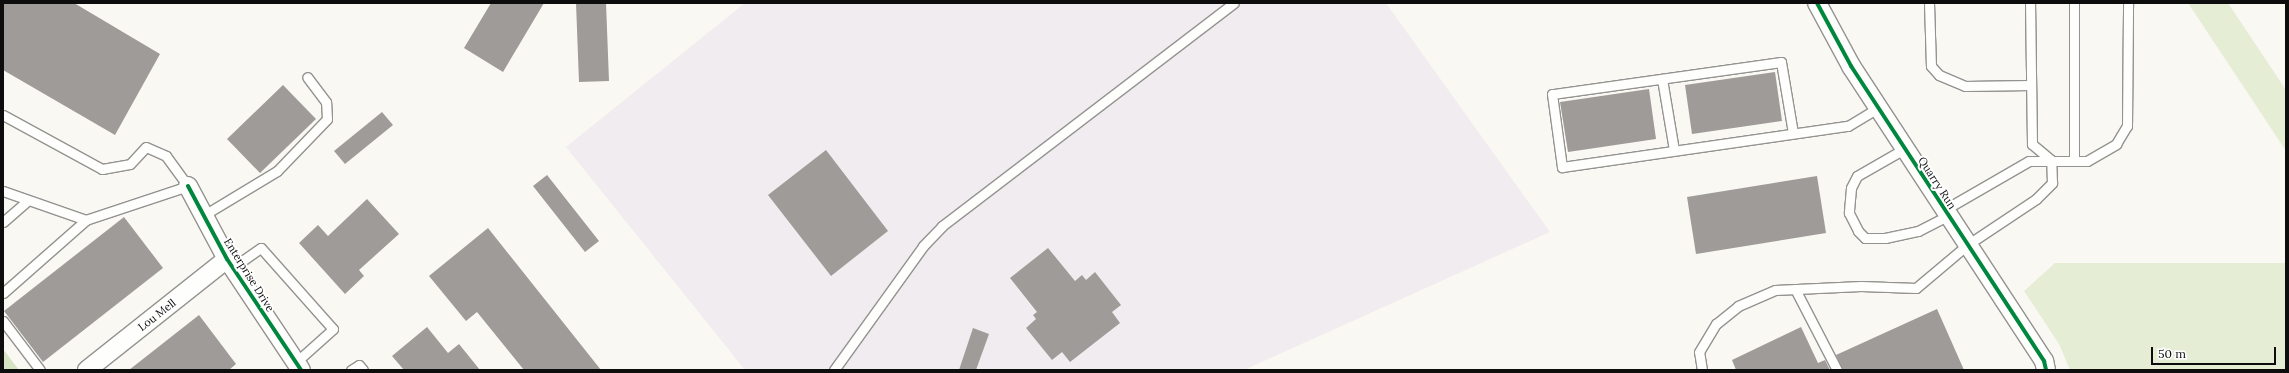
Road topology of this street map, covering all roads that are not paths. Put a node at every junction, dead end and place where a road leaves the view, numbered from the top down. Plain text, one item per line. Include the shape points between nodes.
1 (1234, 3) edge
2 (1817, 3) edge
3 (1929, 3) edge
4 (2030, 3) edge
5 (2074, 3) edge
6 (2128, 3) edge
7 (307, 77) dead end
8 (1662, 79) junction
9 (2031, 85) junction
10 (1878, 108) junction
11 (3, 115) edge
12 (1793, 133) junction
13 (1904, 149) junction
14 (1674, 150) junction
15 (2051, 160) junction
16 (2074, 160) junction
17 (188, 186) junction
18 (3, 191) edge
19 (26, 202) junction
20 (1946, 213) junction
21 (204, 215) junction
22 (86, 220) junction
23 (3, 222) edge
24 (1967, 245) junction
25 (230, 263) junction
26 (1795, 289) junction
27 (3, 293) edge
28 (3, 321) edge
29 (298, 366) edge
30 (40, 370) edge
31 (87, 370) edge
32 (351, 370) edge
33 (363, 370) edge
34 (834, 370) edge
35 (1702, 370) edge
36 (1837, 370) edge
37 (2046, 370) edge

1 - 34 lane via 942,226 923,246
2 - 10 street, Quarry Run
3 - 9 lane via 1931,66 1939,75 1965,86
4 - 9 lane
5 - 16 lane
6 - 16 lane via 2126,126 2116,144 2087,160
7 - 21 lane via 326,102 327,119 278,171
8 - 12 lane via 1781,62
8 - 14 lane
8 - 14 lane via 1552,94 1562,167
9 - 15 lane via 2032,144
10 - 12 lane via 1848,126
10 - 13 street, Quarry Run
11 - 17 lane via 102,170 130,164 146,147 166,156
12 - 14 lane
13 - 20 street, Quarry Run
13 - 20 lane via 1857,176 1848,206 1858,231 1866,238 1885,238 1918,231
15 - 16 lane
15 - 20 lane via 2030,161
15 - 24 lane via 2052,184 2036,199
17 - 21 street, Enterprise Drive
17 - 22 lane
18 - 19 lane
19 - 22 lane
19 - 23 lane
20 - 24 street, Quarry Run
21 - 25 street, Enterprise Drive
22 - 27 lane
24 - 26 lane via 1916,288
24 - 37 street, Quarry Run via 2044,361
25 - 29 street, Enterprise Drive
25 - 29 lane via 261,248 333,329
25 - 31 street, Lou Mell
26 - 35 lane via 1775,290 1738,306 1716,324 1699,352
26 - 36 lane
28 - 30 lane
32 - 33 lane via 359,365

